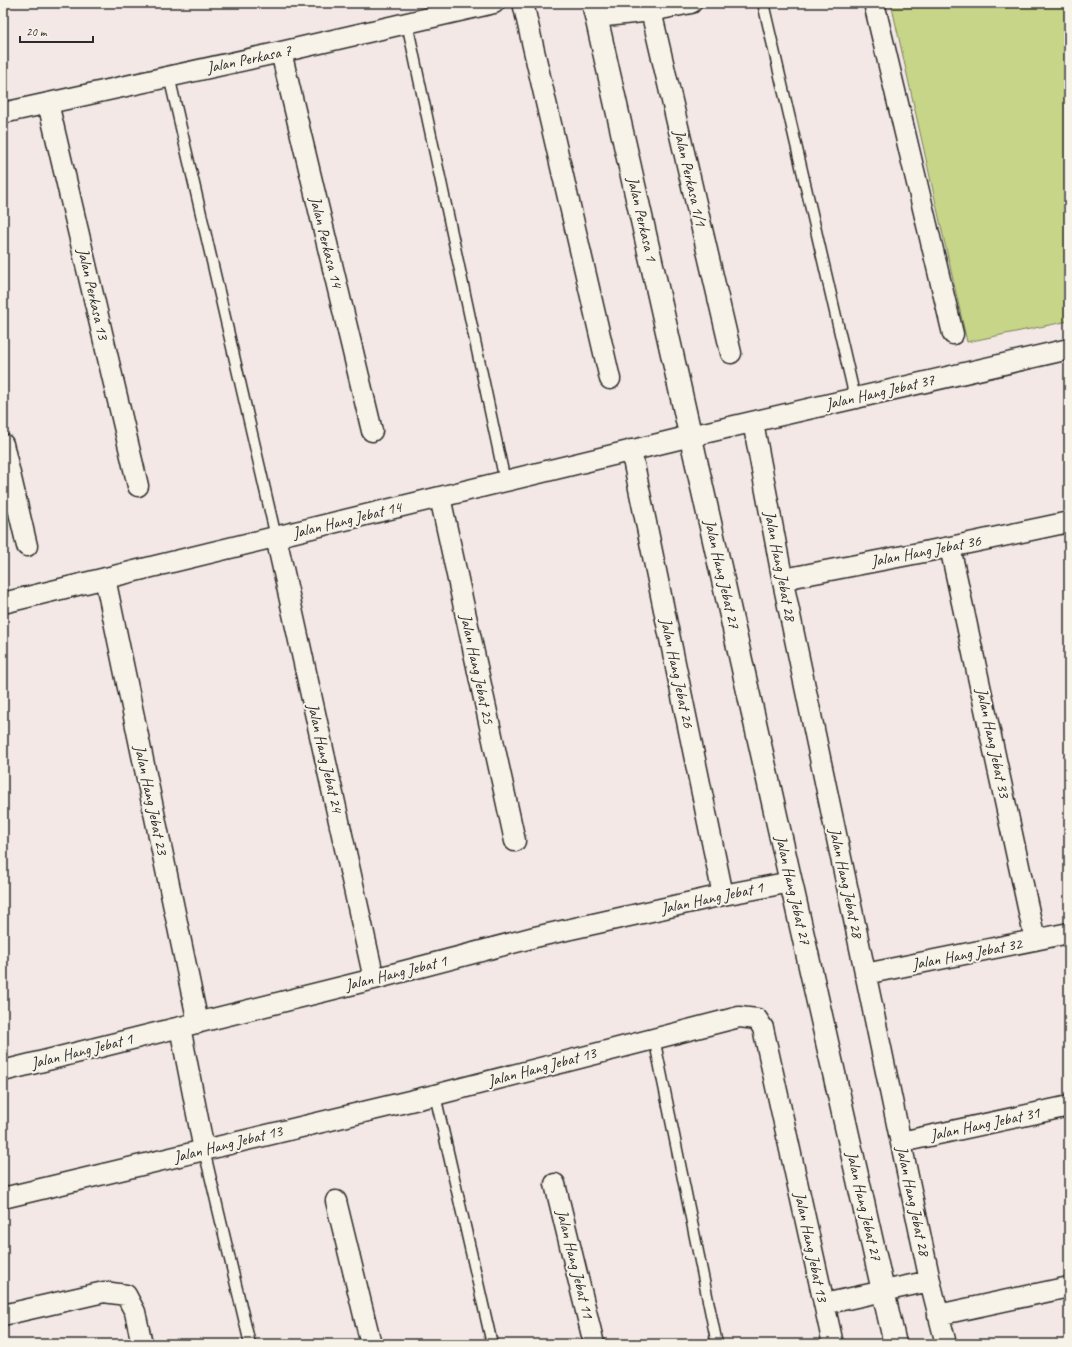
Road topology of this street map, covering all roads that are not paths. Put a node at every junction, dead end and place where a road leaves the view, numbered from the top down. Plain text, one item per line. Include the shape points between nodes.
1 (494, 3) edge
2 (523, 3) edge
3 (691, 3) edge
4 (763, 3) edge
5 (874, 3) edge
6 (651, 7) edge
7 (595, 10) edge
8 (407, 23) junction
9 (281, 52) junction
10 (169, 76) junction
11 (48, 103) junction
12 (3, 113) edge
13 (953, 334) dead end
14 (1069, 349) edge
15 (731, 353) dead end
16 (610, 379) dead end
17 (855, 398) junction
18 (753, 422) junction
19 (372, 431) dead end
20 (691, 436) junction
21 (3, 444) edge
22 (631, 450) junction
23 (505, 481) junction
24 (138, 486) dead end
25 (440, 497) junction
26 (1069, 522) edge
27 (276, 537) junction
28 (27, 546) dead end
29 (950, 547) junction
30 (105, 578) junction
31 (783, 582) junction
32 (3, 603) edge
33 (514, 842) dead end
34 (791, 882) junction
35 (723, 895) junction
36 (1069, 933) edge
37 (1035, 940) junction
38 (865, 974) junction
39 (374, 979) junction
40 (189, 1025) junction
41 (654, 1038) junction
42 (3, 1071) edge
43 (435, 1095) junction
44 (1069, 1106) edge
45 (901, 1142) junction
46 (204, 1150) junction
47 (555, 1184) dead end
48 (3, 1198) edge
49 (336, 1201) dead end
50 (930, 1281) junction
51 (1069, 1287) edge
52 (883, 1291) junction
53 (824, 1304) junction
54 (3, 1315) edge
55 (938, 1315) junction
56 (142, 1344) edge
57 (250, 1344) edge
58 (371, 1344) edge
59 (492, 1344) edge
60 (594, 1344) edge
61 (717, 1344) edge
62 (833, 1344) edge
63 (895, 1344) edge
64 (946, 1344) edge

1 - 8 street, Jalan Perkasa 7
2 - 16 street
3 - 6 street
4 - 17 lane
5 - 13 street
6 - 7 street
6 - 15 street, Jalan Perkasa 1/1
7 - 20 street, Jalan Perkasa 1
8 - 9 street, Jalan Perkasa 7
8 - 23 lane
9 - 10 street, Jalan Perkasa 7
9 - 19 street, Jalan Perkasa 14
10 - 11 street, Jalan Perkasa 7
10 - 27 lane
11 - 12 street, Jalan Perkasa 7
11 - 24 street, Jalan Perkasa 13
14 - 17 street, Jalan Hang Jebat 37
17 - 18 street, Jalan Hang Jebat 37
18 - 20 street, Jalan Hang Jebat 37
18 - 31 street, Jalan Hang Jebat 28
20 - 22 street, Jalan Hang Jebat 14
20 - 34 street, Jalan Hang Jebat 27
21 - 28 street
22 - 23 street, Jalan Hang Jebat 14
22 - 35 street, Jalan Hang Jebat 26
23 - 25 street, Jalan Hang Jebat 14
25 - 27 street, Jalan Hang Jebat 14
25 - 33 street, Jalan Hang Jebat 25
26 - 29 street, Jalan Hang Jebat 36
27 - 30 street, Jalan Hang Jebat 14
27 - 39 street, Jalan Hang Jebat 24
29 - 31 street, Jalan Hang Jebat 36 via 794,577
29 - 37 street, Jalan Hang Jebat 33
30 - 32 street, Jalan Hang Jebat 14
30 - 40 street, Jalan Hang Jebat 23
31 - 38 street, Jalan Hang Jebat 28
34 - 35 street, Jalan Hang Jebat 1
34 - 52 street, Jalan Hang Jebat 27
35 - 39 street, Jalan Hang Jebat 1 via 535,937
36 - 37 street, Jalan Hang Jebat 32
37 - 38 street, Jalan Hang Jebat 32
38 - 45 street, Jalan Hang Jebat 28
39 - 40 street, Jalan Hang Jebat 1
40 - 42 street, Jalan Hang Jebat 1
40 - 46 street, Jalan Hang Jebat 23
41 - 43 street, Jalan Hang Jebat 13
41 - 53 street, Jalan Hang Jebat 13 via 739,1016 757,1019 763,1028
41 - 61 lane
43 - 46 street, Jalan Hang Jebat 13
43 - 59 lane
44 - 45 street, Jalan Hang Jebat 31
45 - 50 street, Jalan Hang Jebat 28
46 - 48 street, Jalan Hang Jebat 13
46 - 57 lane
47 - 60 street, Jalan Hang Jebat 11
49 - 58 street
50 - 52 street
50 - 55 street, Jalan Hang Jebat 28
51 - 55 street
52 - 53 street
52 - 63 street, Jalan Hang Jebat 27
53 - 62 street, Jalan Hang Jebat 13
54 - 56 street via 104,1292 126,1294 135,1312
55 - 64 street, Jalan Hang Jebat 28

